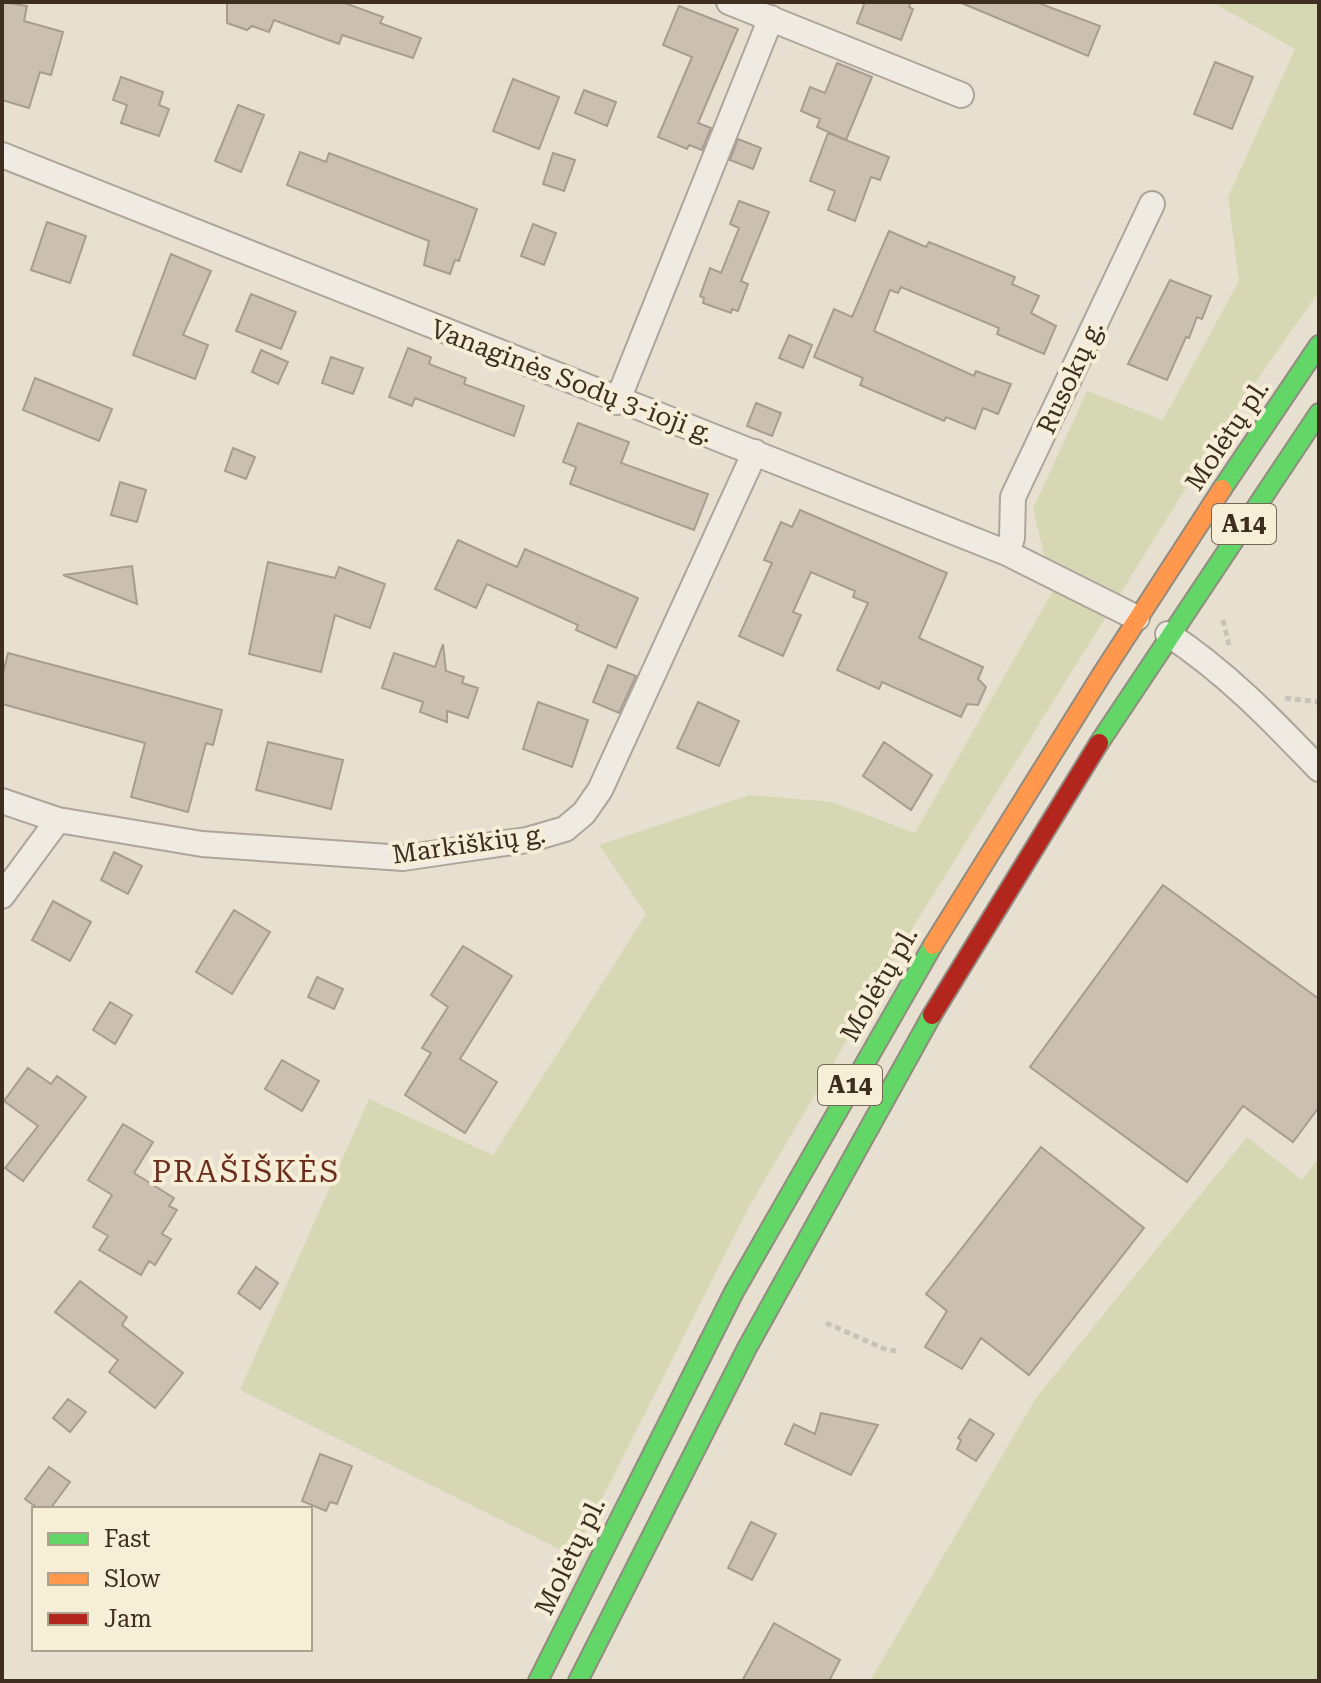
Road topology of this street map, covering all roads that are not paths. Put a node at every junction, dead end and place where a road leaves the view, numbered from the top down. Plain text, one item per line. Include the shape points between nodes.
1 (729, 2) edge
2 (771, 18) junction
3 (961, 95) dead end
4 (2, 155) edge
5 (1152, 204) dead end
6 (1319, 345) edge
7 (617, 402) junction
8 (1319, 413) edge
9 (755, 452) junction
10 (1007, 553) junction
11 (1137, 618) junction
12 (1168, 634) junction
13 (1319, 769) edge
14 (2, 801) edge
15 (58, 820) junction
16 (2, 896) edge
17 (538, 1681) edge
18 (578, 1681) edge

1 - 2 street
2 - 3 street
2 - 7 street
4 - 7 street, Vanaginės Sodų 3-ioji g.
5 - 10 street, Rusokų g. via 1013,497
6 - 11 highway, Molėtų pl. / A14
7 - 9 street, Vanaginės Sodų 3-ioji g.
8 - 12 highway, A14
9 - 10 street, Vanaginės Sodų 3-ioji g.
9 - 15 street, Markiškių g. via 600,790 565,829 527,840 403,858 202,844
10 - 11 street, Vanaginės Sodų 3-ioji g.
11 - 17 highway, Molėtų pl. / A14 via 924,959 763,1239
12 - 13 street via 1259,706
12 - 18 highway, A14 via 986,925 813,1224
14 - 15 street, Markiškių g.
15 - 16 street

